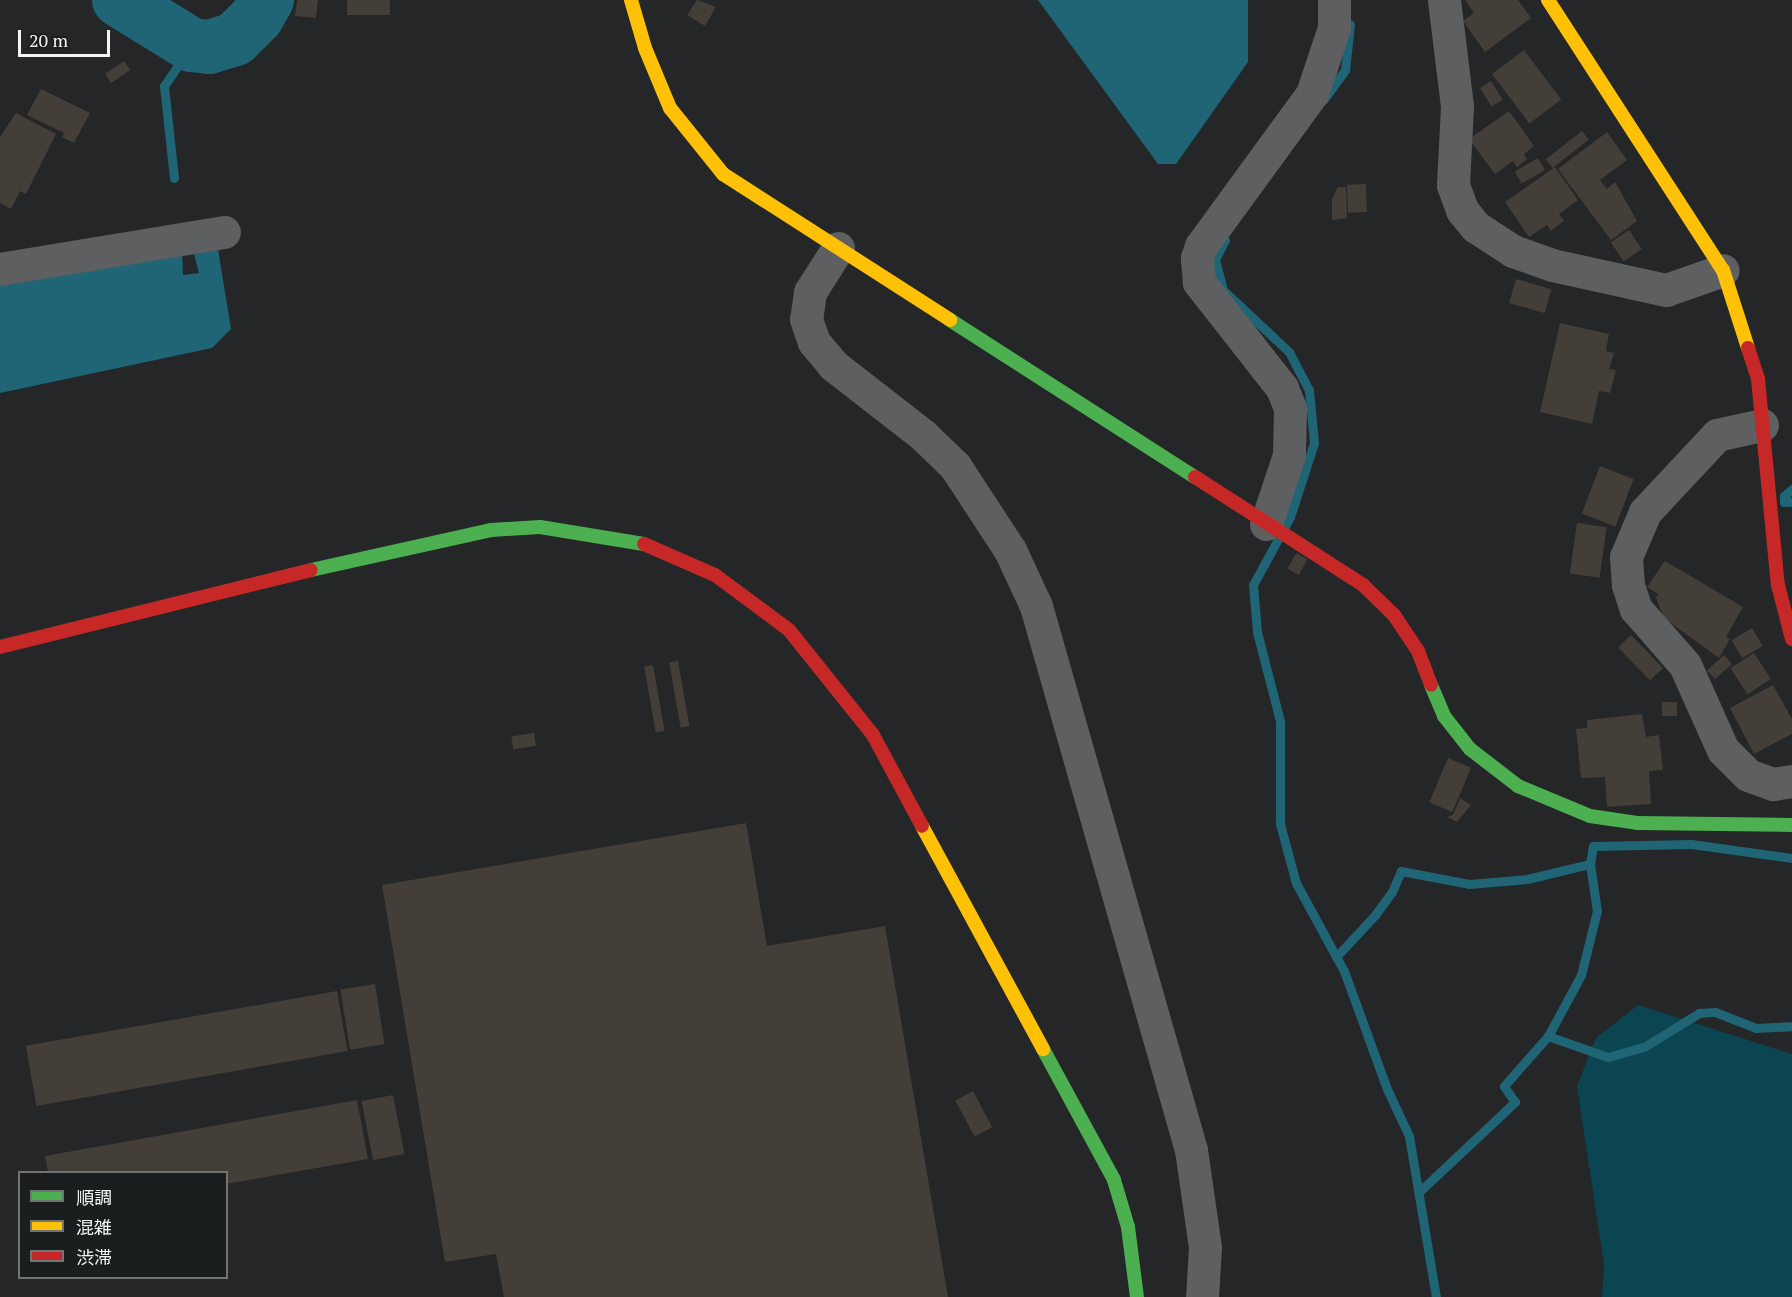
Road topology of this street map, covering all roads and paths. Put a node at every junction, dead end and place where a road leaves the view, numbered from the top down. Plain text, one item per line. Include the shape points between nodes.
1 (632, 0) edge
2 (1334, 0) edge
3 (1444, 0) edge
4 (1548, 0) edge
5 (224, 232) dead end
6 (838, 248) junction
7 (0, 269) edge
8 (1723, 270) junction
9 (1762, 425) junction
10 (1278, 531) junction
11 (1792, 639) edge
12 (0, 647) edge
13 (1792, 781) edge
14 (1792, 825) edge
15 (1137, 1297) edge
16 (1202, 1297) edge

1 - 6 street via 645,48 670,108 716,165
2 - 10 street via 1334,28 1312,94 1201,246 1197,258 1199,282 1282,388 1290,408 1289,455
3 - 8 street via 1456,106 1453,185 1462,210 1476,227 1513,251 1552,265 1666,290
4 - 8 street
5 - 7 street
6 - 10 street
6 - 16 street via 810,292 806,319 814,342 833,365 923,435 955,466 1010,550 1036,606 1191,1150 1205,1247
8 - 9 street via 1758,379
9 - 11 street via 1778,585
9 - 13 street via 1717,435 1645,512 1626,557 1628,585 1636,609 1685,665 1723,750 1748,775 1773,784
10 - 14 street via 1363,585 1394,615 1418,651 1444,716 1470,749 1518,786 1590,816 1638,823
12 - 15 street via 442,538 491,531 540,527 636,541 715,575 789,630 873,735 1114,1180 1128,1227

